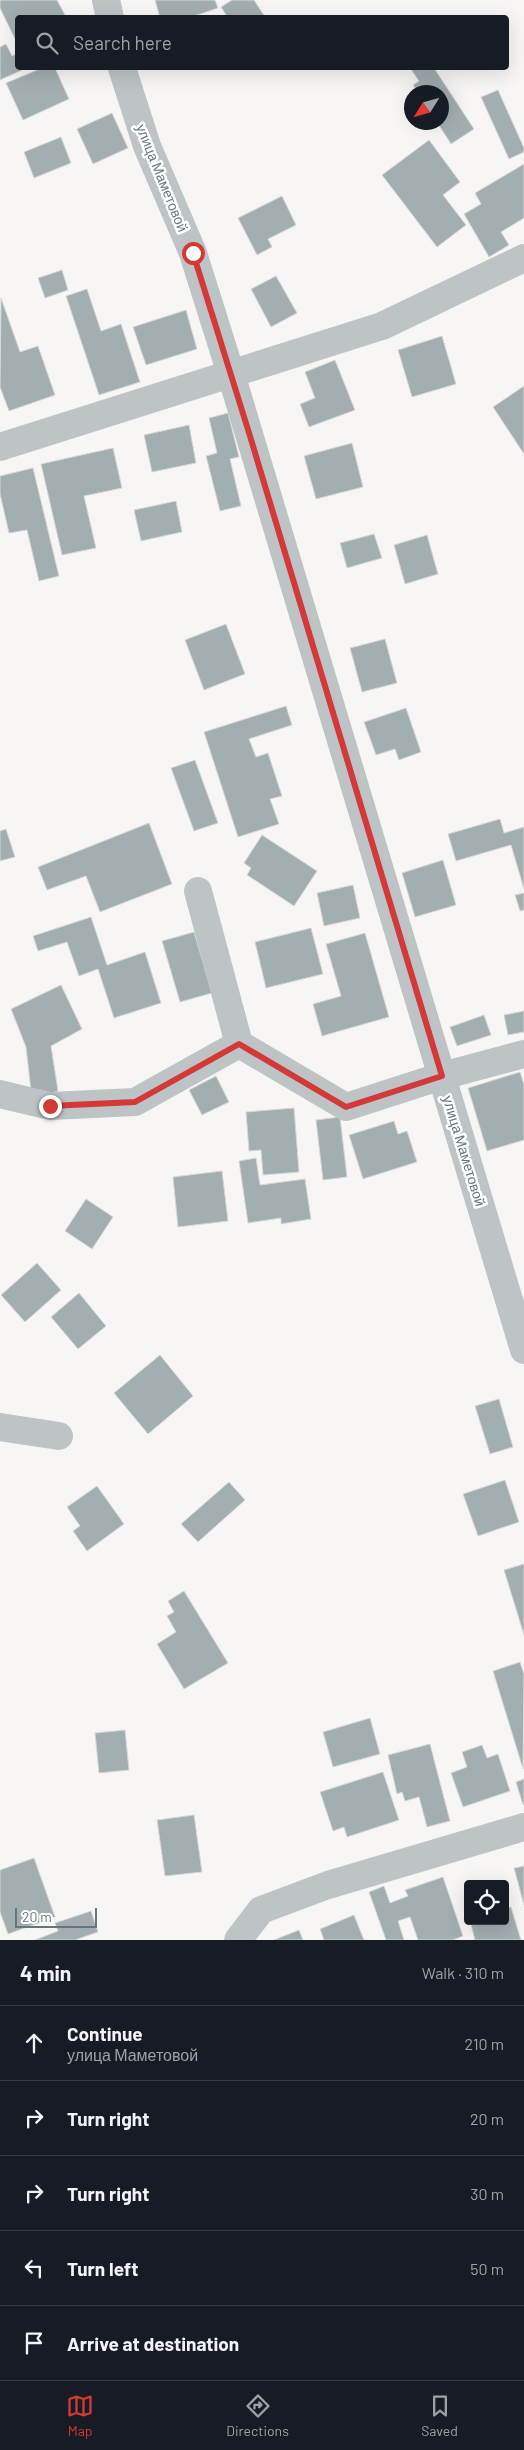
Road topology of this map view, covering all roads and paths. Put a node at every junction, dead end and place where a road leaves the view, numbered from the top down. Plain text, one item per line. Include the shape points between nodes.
1 (106, 0) edge
2 (109, 15) edge
3 (123, 70) edge
4 (524, 258) edge
5 (231, 374) junction
6 (0, 447) edge
7 (198, 891) dead end
8 (239, 1044) junction
9 (524, 1054) edge
10 (442, 1076) junction
11 (0, 1094) edge
12 (524, 1350) edge
13 (0, 1427) edge
14 (59, 1436) dead end
15 (524, 1827) edge
16 (238, 1940) edge

1 - 2 street
3 - 5 street, улица Маметовой via 146,146 193,253
4 - 5 street via 382,326
5 - 6 street
5 - 10 street, улица Маметовой
7 - 8 street
8 - 10 street via 346,1107
8 - 11 street via 135,1102 50,1106
9 - 10 street
10 - 12 street, улица Маметовой
13 - 14 street
15 - 16 street via 328,1885 261,1910

